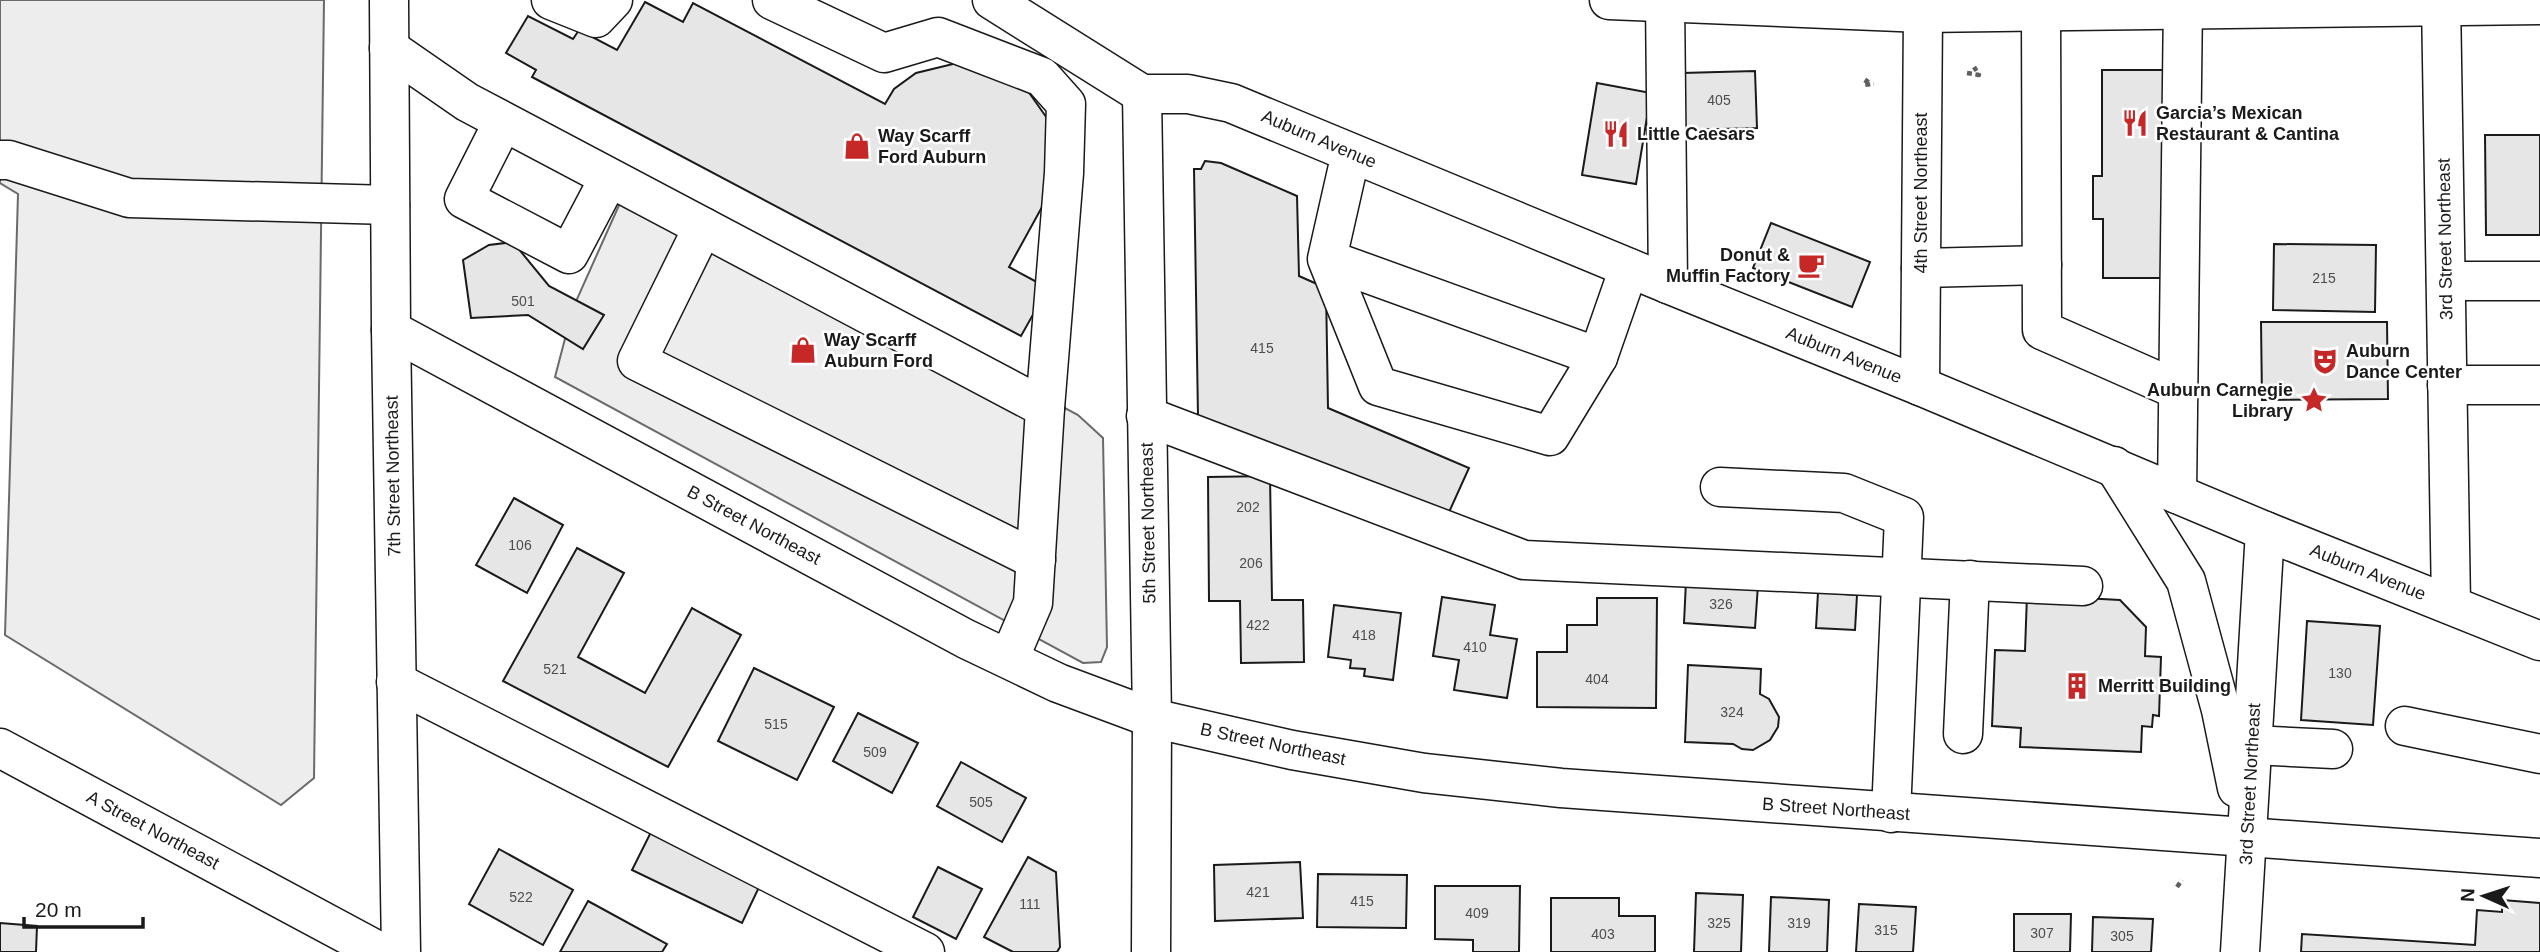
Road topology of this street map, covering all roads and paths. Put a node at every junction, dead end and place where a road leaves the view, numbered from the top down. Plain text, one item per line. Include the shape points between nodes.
1 (389, 0) edge
2 (551, 0) edge
3 (613, 0) edge
4 (772, 0) edge
5 (992, 0) edge
6 (1609, 0) edge
7 (1665, 2) edge
8 (2441, 3) edge
9 (2183, 5) edge
10 (2540, 5) edge
11 (1923, 6) edge
12 (2041, 11) junction
13 (389, 48) junction
14 (1974, 67) dead end
15 (1967, 73) dead end
16 (1868, 79) dead end
17 (1874, 84) dead end
18 (1142, 94) junction
19 (503, 122) junction
20 (1352, 153) junction
21 (0, 160) edge
22 (609, 178) junction
23 (390, 205) junction
24 (703, 227) junction
25 (1327, 259) junction
26 (2042, 265) junction
27 (1629, 268) junction
28 (1921, 268) junction
29 (2446, 281) junction
30 (2540, 281) edge
31 (1668, 284) junction
32 (391, 330) junction
33 (1598, 357) junction
34 (2447, 385) junction
35 (2540, 385) edge
36 (1920, 386) junction
37 (2178, 390) junction
38 (1045, 408) junction
39 (1146, 416) junction
40 (2114, 466) junction
41 (1720, 487) dead end
42 (2176, 494) junction
43 (2265, 531) junction
44 (1036, 560) junction
45 (1902, 577) junction
46 (1970, 580) junction
47 (2083, 586) dead end
48 (2451, 604) junction
49 (2540, 641) edge
50 (1009, 659) junction
51 (396, 682) junction
52 (1152, 718) junction
53 (2405, 726) dead end
54 (1963, 734) dead end
55 (2252, 745) junction
56 (0, 748) edge
57 (2333, 749) dead end
58 (2540, 754) edge
59 (1891, 813) junction
60 (2247, 838) junction
61 (2540, 858) edge
62 (2182, 880) dead end
63 (2176, 887) dead end
64 (380, 952) edge
65 (401, 952) edge
66 (925, 952) edge
67 (1151, 952) edge
68 (2240, 952) edge

1 - 13 street, 7th Street Northeast
2 - 3 street via 596,18
4 - 38 street via 884,53 938,37 1042,77 1066,104
5 - 18 street
6 - 7 street
7 - 11 street
7 - 31 street
8 - 9 street
8 - 10 street
8 - 29 street, 3rd Street Northeast
9 - 12 street
9 - 37 street
11 - 12 street
11 - 28 street, 4th Street Northeast
12 - 26 street
13 - 19 street
13 - 23 street, 7th Street Northeast
14 - 15 path via 1979,75
16 - 17 path via 1864,85
18 - 20 street, Auburn Avenue via 1188,94 1231,103
18 - 39 street, 5th Street Northeast
19 - 22 street
19 - 22 street via 464,200 569,254
20 - 25 street
20 - 27 street, Auburn Avenue
21 - 23 street via 129,198
22 - 24 street
23 - 32 street, 7th Street Northeast
24 - 38 street
24 - 44 street via 637,361
25 - 33 street
25 - 33 street via 1378,386 1550,436
26 - 28 street
26 - 37 street via 2042,330
27 - 31 street, Auburn Avenue
27 - 33 street
28 - 36 street, 4th Street Northeast
29 - 30 street
29 - 34 street, 3rd Street Northeast
31 - 36 street, Auburn Avenue
32 - 50 street, B Street Northeast
32 - 51 street, 7th Street Northeast
34 - 35 street
34 - 48 street, 3rd Street Northeast
36 - 40 street, Auburn Avenue
37 - 42 street
38 - 44 street
39 - 45 street via 1524,560
39 - 52 street, 5th Street Northeast
40 - 42 street, Auburn Avenue
40 - 60 street via 2186,581 2221,710
41 - 45 street via 1844,493 1904,517
42 - 43 street, Auburn Avenue
43 - 48 street, Auburn Avenue
43 - 55 street, 3rd Street Northeast
44 - 50 street via 1033,603
45 - 46 street
45 - 59 street
46 - 47 street
46 - 54 street
48 - 49 street, Auburn Avenue
50 - 52 street, B Street Northeast
51 - 65 street, 7th Street Northeast
51 - 66 street
52 - 59 street, B Street Northeast via 1292,750 1424,773
52 - 67 street, 5th Street Northeast
53 - 58 street
55 - 57 street
55 - 60 street, 3rd Street Northeast
56 - 64 street, A Street Northeast
59 - 60 street, B Street Northeast
60 - 61 street, B Street Northeast
60 - 68 street, 3rd Street Northeast
62 - 63 path

